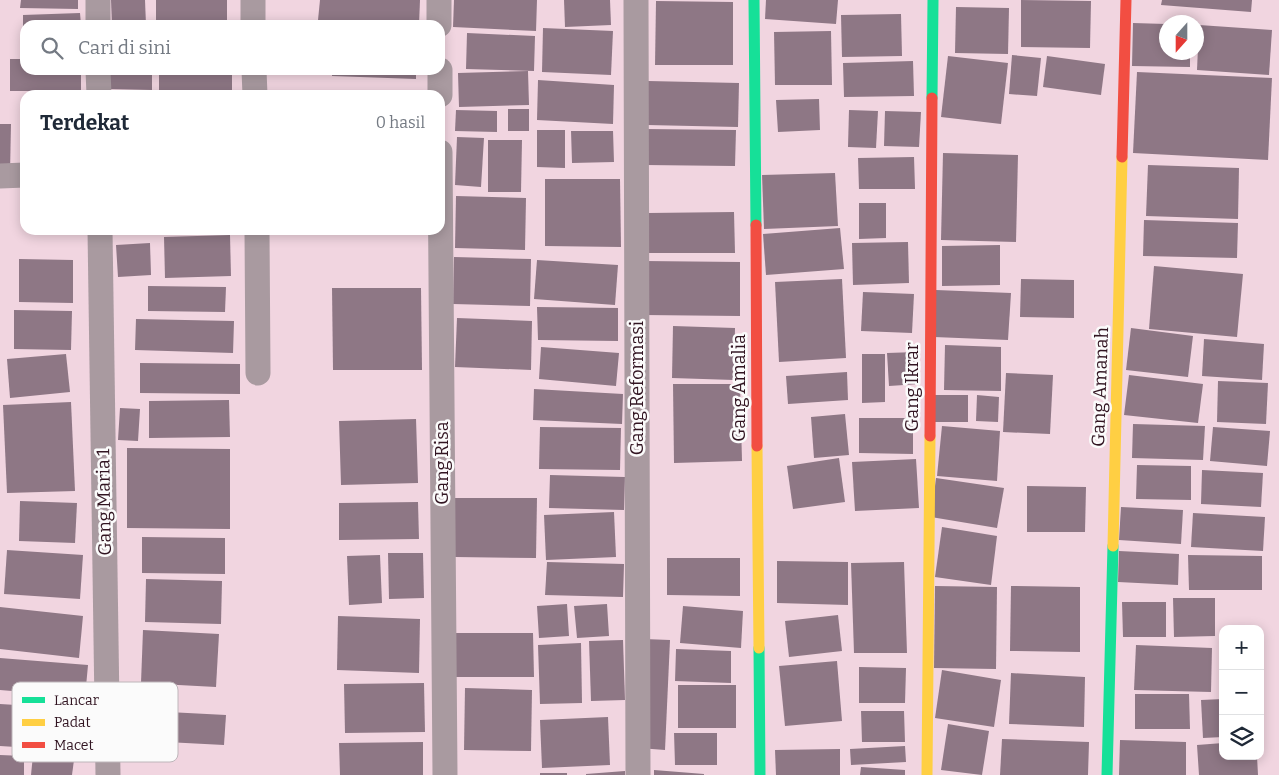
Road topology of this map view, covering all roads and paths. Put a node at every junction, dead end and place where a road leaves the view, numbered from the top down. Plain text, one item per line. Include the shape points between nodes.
1 (98, 0) edge
2 (253, 0) edge
3 (439, 0) edge
4 (636, 0) edge
5 (754, 0) edge
6 (933, 0) edge
7 (1126, 0) edge
8 (98, 20) edge
9 (254, 20) edge
10 (439, 20) edge
11 (98, 75) edge
12 (254, 75) edge
13 (440, 75) edge
14 (98, 90) edge
15 (255, 90) edge
16 (440, 90) edge
17 (20, 175) edge
18 (0, 176) edge
19 (100, 235) edge
20 (257, 235) edge
21 (441, 235) edge
22 (258, 373) dead end
23 (107, 682) edge
24 (108, 762) edge
25 (108, 775) edge
26 (444, 775) edge
27 (638, 775) edge
28 (760, 775) edge
29 (927, 775) edge
30 (1107, 775) edge

1 - 8 street
2 - 9 street
3 - 10 street
4 - 27 street, Gang Reformasi
5 - 28 street, Gang Amalia
6 - 29 street, Gang Ikrar
7 - 30 street, Gang Amanah
11 - 14 street
12 - 15 street
13 - 16 street
17 - 18 street
19 - 23 street, Gang Maria 1
20 - 22 street
21 - 26 street, Gang Risa
24 - 25 street, Gang Maria 1

